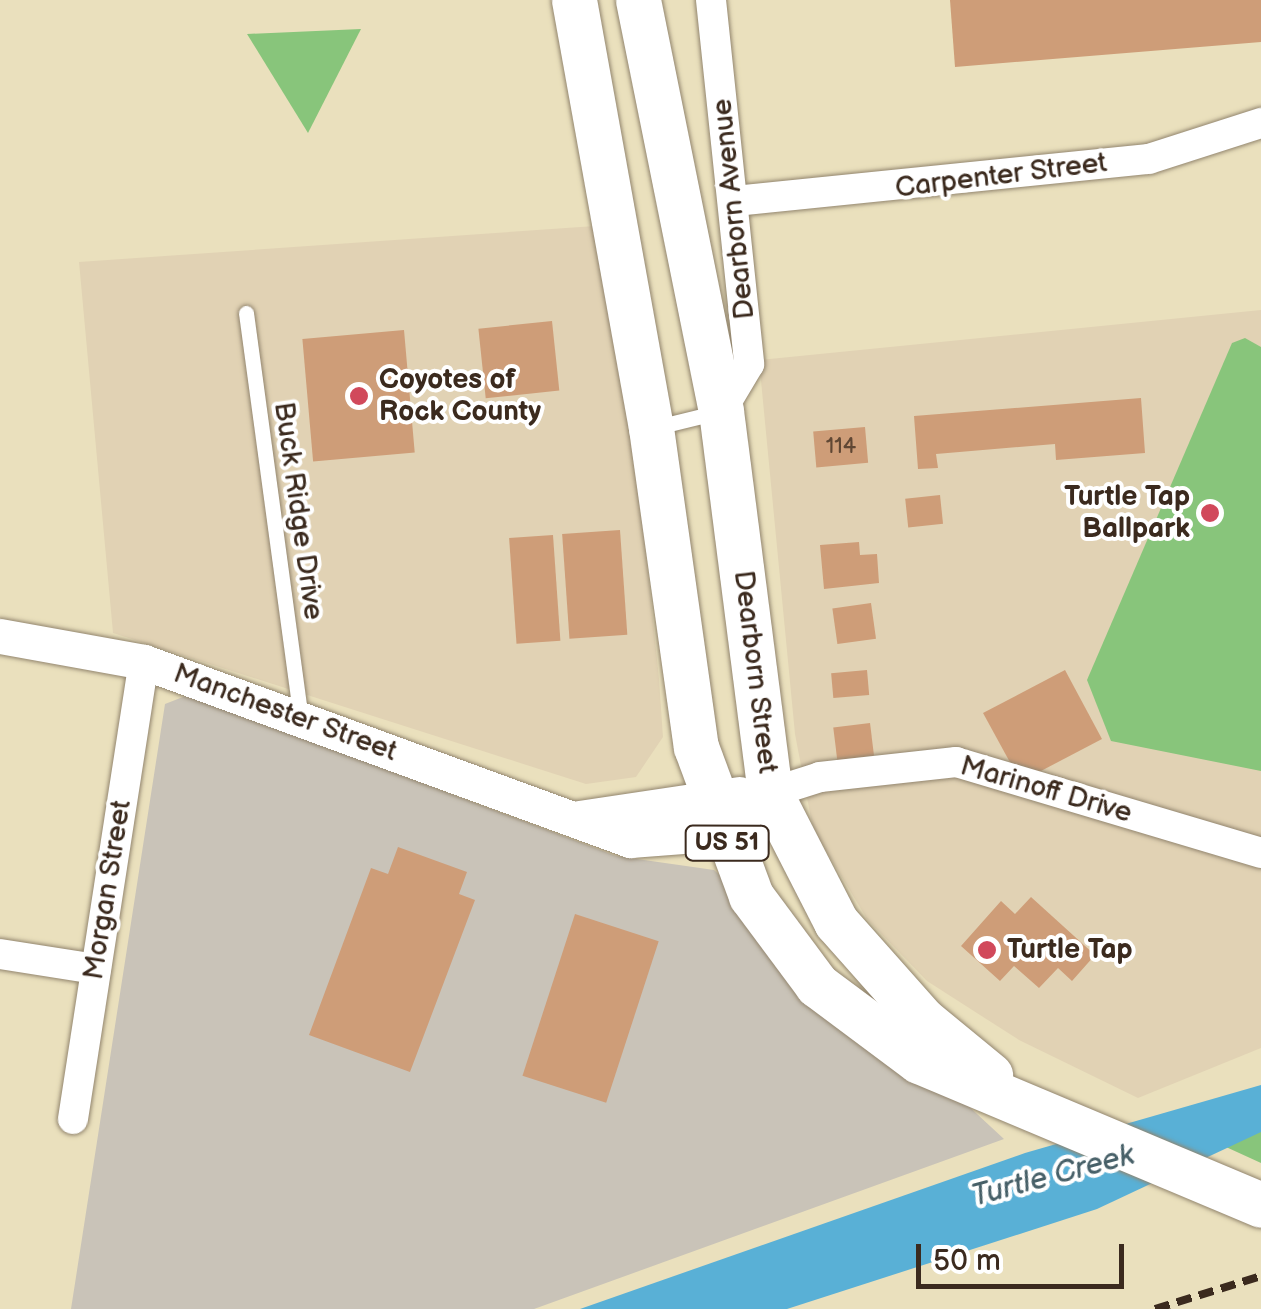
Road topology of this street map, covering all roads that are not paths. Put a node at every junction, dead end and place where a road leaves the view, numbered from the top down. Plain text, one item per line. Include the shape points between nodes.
1 (574, 0) edge
2 (638, 0) edge
3 (711, 0) edge
4 (1261, 123) edge
5 (735, 201) junction
6 (246, 312) dead end
7 (722, 410) junction
8 (652, 428) junction
9 (0, 636) edge
10 (144, 662) junction
11 (300, 715) junction
12 (770, 794) junction
13 (715, 814) junction
14 (1261, 853) edge
15 (0, 954) edge
16 (96, 968) junction
17 (1036, 1108) junction
18 (73, 1118) dead end
19 (1242, 1198) edge

1 - 8 main road, US 51
2 - 7 main road, Dearborn Street / US 51
3 - 5 street, Dearborn Avenue
4 - 5 street, Carpenter Street via 1149,158
5 - 7 street, Dearborn Avenue via 749,364
6 - 11 lane, Buck Ridge Drive
7 - 8 lane
7 - 12 main road, Dearborn Street / US 51
8 - 13 main road, US 51
9 - 10 street, Manchester Street
10 - 11 street, Manchester Street
10 - 16 street, Morgan Street
11 - 13 street, Manchester Street via 562,819
12 - 13 street, Manchester Street
12 - 14 street, Marinoff Drive via 820,777 956,762
12 - 17 main road, Dearborn Street / US 51 via 836,922 923,1020
13 - 17 main road, US 51 via 751,896 817,984 919,1061
15 - 16 street
16 - 18 street, Morgan Street
17 - 19 main road, US 51

